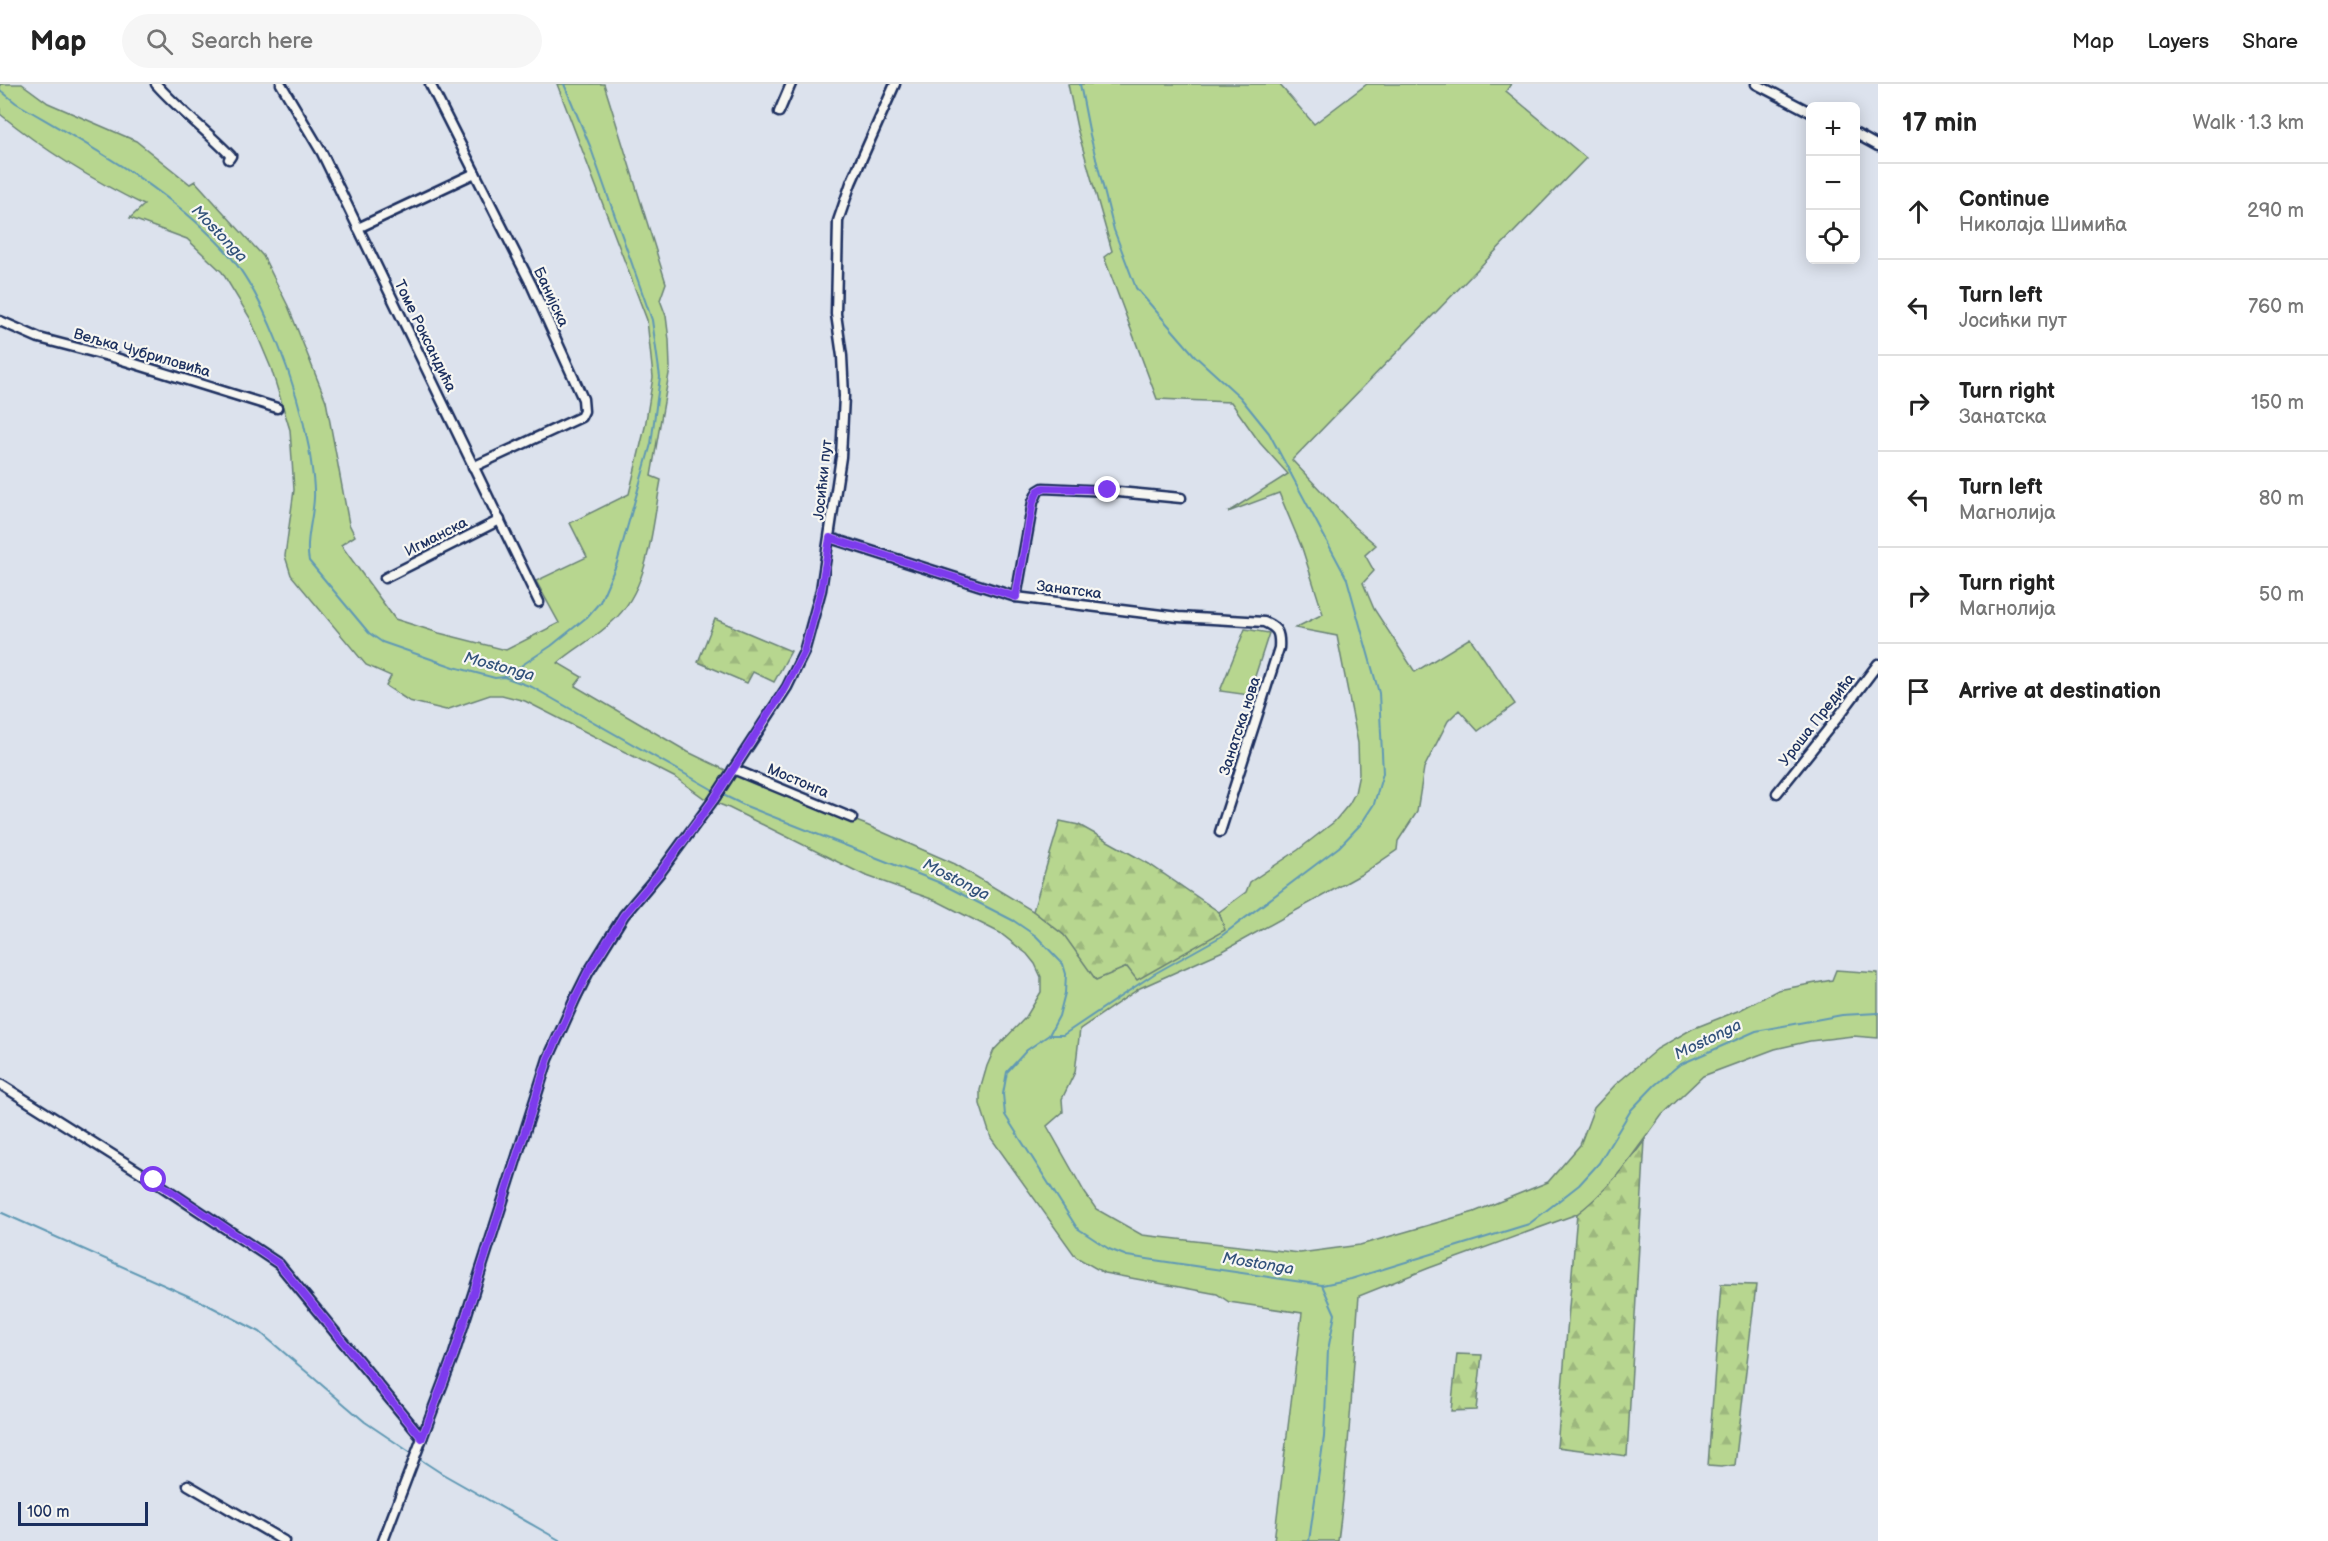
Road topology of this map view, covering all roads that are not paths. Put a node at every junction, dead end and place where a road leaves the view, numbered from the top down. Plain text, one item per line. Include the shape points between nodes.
1 (156, 84) edge
2 (281, 84) edge
3 (430, 84) edge
4 (790, 84) edge
5 (895, 84) edge
6 (1756, 84) edge
7 (1806, 109) edge
8 (779, 112) dead end
9 (1860, 136) edge
10 (1878, 146) edge
11 (229, 159) dead end
12 (475, 173) junction
13 (358, 228) junction
14 (0, 321) edge
15 (277, 408) dead end
16 (473, 467) junction
17 (1181, 498) dead end
18 (500, 520) junction
19 (830, 538) junction
20 (385, 578) dead end
21 (1016, 597) junction
22 (539, 602) dead end
23 (1276, 627) joint
24 (1878, 664) edge
25 (731, 772) junction
26 (1776, 793) dead end
27 (852, 818) dead end
28 (1220, 832) dead end
29 (0, 1084) edge
30 (421, 1442) junction
31 (188, 1485) dead end
32 (284, 1541) edge
33 (383, 1541) edge

1 - 11 street via 231,156
2 - 13 street, Томе Роксандића via 322,153
3 - 12 street, Банијска
4 - 8 street
5 - 19 street, Јосићки пут via 838,221 836,314 844,405
6 - 7 street
9 - 10 street
12 - 13 street
12 - 16 street, Банијска via 531,285 583,399 584,411 580,417
13 - 16 street, Томе Роксандића
14 - 15 street, Вељка Чубриловића via 39,338
16 - 18 street, Томе Роксандића
17 - 21 street via 1043,488 1033,502
18 - 20 street, Игманска
18 - 22 street, Томе Роксандића
19 - 21 street, Занатска
19 - 25 street, Јосићки пут via 804,652
21 - 23 street, Занатска via 1178,617 1264,622
23 - 28 street, Занатска нова via 1279,648
24 - 26 street, Уроша Предића
25 - 27 street, Мостонга
25 - 30 street, Јосићки пут via 662,870 624,915 575,999 548,1059 454,1354
29 - 30 street via 279,1264
30 - 33 street, Јосићки пут
31 - 32 street

